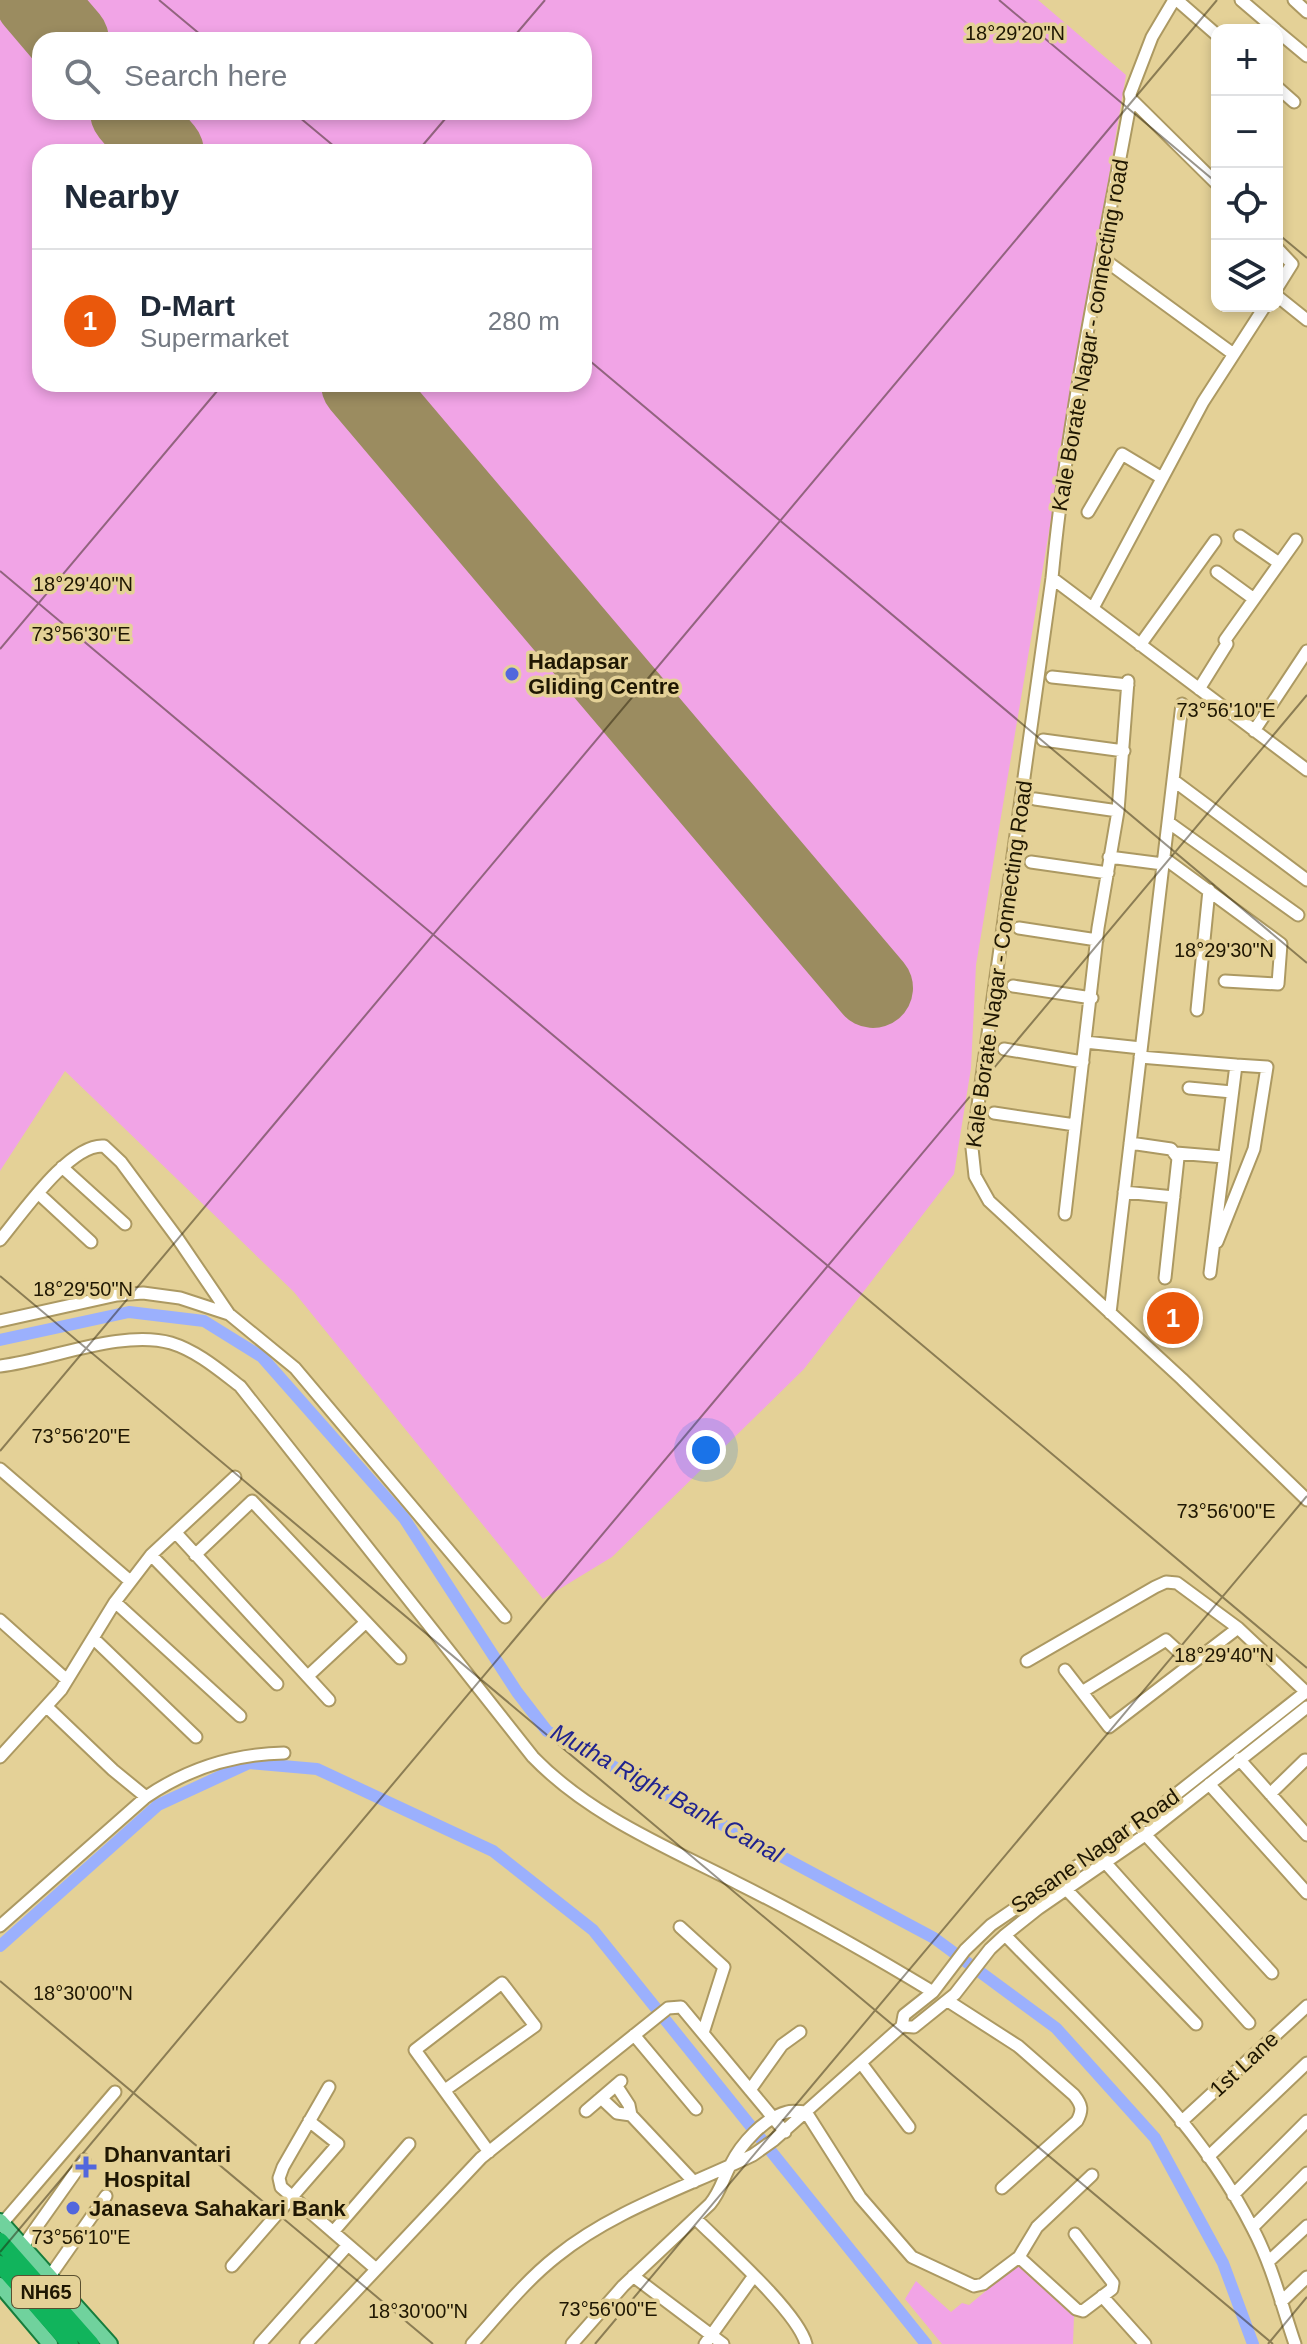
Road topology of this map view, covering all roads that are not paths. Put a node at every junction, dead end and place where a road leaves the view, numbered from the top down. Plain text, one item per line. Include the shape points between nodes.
1 (1176, 0) edge
2 (1241, 0) edge
3 (1294, 0) edge
4 (1307, 12) edge
5 (1270, 24) edge
6 (1211, 30) edge
7 (1283, 35) edge
8 (1307, 56) edge
9 (1283, 92) edge
10 (1131, 97) junction
11 (1294, 102) dead end
12 (1211, 178) edge
13 (1283, 254) edge
14 (1102, 258) junction
15 (1283, 278) edge
16 (1283, 301) edge
17 (1261, 312) edge
18 (1307, 320) edge
19 (1232, 353) junction
20 (1162, 478) junction
21 (1088, 512) dead end
22 (1240, 536) dead end
23 (1296, 540) dead end
24 (1215, 541) dead end
25 (1279, 563) junction
26 (1217, 572) dead end
27 (1052, 578) junction
28 (1254, 599) junction
29 (1093, 608) junction
30 (1140, 645) junction
31 (1307, 651) edge
32 (1052, 677) dead end
33 (1199, 689) junction
34 (1182, 704) dead end
35 (1254, 731) junction
36 (1043, 740) dead end
37 (1124, 751) junction
38 (1307, 770) edge
39 (1173, 780) junction
40 (1035, 799) dead end
41 (1118, 811) junction
42 (1168, 822) junction
43 (1109, 857) junction
44 (1163, 861) junction
45 (1031, 862) dead end
46 (1108, 873) junction
47 (1307, 880) edge
48 (1209, 890) junction
49 (1298, 915) dead end
50 (1019, 928) dead end
51 (1097, 940) junction
52 (1225, 981) dead end
53 (1013, 986) dead end
54 (1092, 998) junction
55 (1197, 1010) dead end
56 (1085, 1042) junction
57 (1004, 1049) dead end
58 (1141, 1053) junction
59 (1083, 1062) junction
60 (1236, 1065) junction
61 (1189, 1088) dead end
62 (1232, 1092) junction
63 (994, 1113) dead end
64 (1075, 1125) junction
65 (1130, 1143) junction
66 (1176, 1153) junction
67 (1224, 1157) junction
68 (62, 1167) junction
69 (1124, 1192) junction
70 (39, 1194) junction
71 (1174, 1197) junction
72 (1065, 1214) dead end
73 (125, 1224) dead end
74 (0, 1240) edge
75 (91, 1242) dead end
76 (1213, 1250) junction
77 (1210, 1273) dead end
78 (1165, 1278) dead end
79 (1110, 1313) junction
80 (229, 1314) junction
81 (0, 1321) edge
82 (0, 1366) edge
83 (0, 1469) edge
84 (235, 1477) dead end
85 (1307, 1500) edge
86 (176, 1533) junction
87 (151, 1555) junction
88 (195, 1555) junction
89 (130, 1581) junction
90 (115, 1602) junction
91 (505, 1617) dead end
92 (0, 1620) edge
93 (366, 1622) junction
94 (1238, 1628) junction
95 (93, 1638) junction
96 (400, 1658) dead end
97 (1027, 1661) dead end
98 (1191, 1663) junction
99 (1065, 1670) dead end
100 (308, 1676) junction
101 (67, 1680) junction
102 (277, 1684) dead end
103 (1082, 1692) junction
104 (1307, 1692) edge
105 (329, 1700) dead end
106 (47, 1707) junction
107 (1307, 1707) edge
108 (240, 1716) dead end
109 (196, 1737) dead end
110 (284, 1753) dead end
111 (0, 1757) edge
112 (1239, 1759) junction
113 (1305, 1760) dead end
114 (1209, 1784) junction
115 (1270, 1794) junction
116 (146, 1797) junction
117 (1141, 1830) junction
118 (1307, 1835) edge
119 (1098, 1853) junction
120 (1106, 1864) junction
121 (1058, 1879) junction
122 (1067, 1890) junction
123 (1307, 1893) edge
124 (0, 1926) edge
125 (680, 1927) dead end
126 (1005, 1935) junction
127 (1272, 1973) dead end
128 (933, 1992) junction
129 (948, 2001) junction
130 (1307, 2006) edge
131 (1249, 2023) dead end
132 (1196, 2024) dead end
133 (902, 2026) junction
134 (800, 2032) dead end
135 (703, 2033) junction
136 (634, 2035) junction
137 (861, 2063) junction
138 (1307, 2063) edge
139 (329, 2087) dead end
140 (609, 2088) junction
141 (445, 2090) junction
142 (750, 2090) junction
143 (115, 2092) dead end
144 (696, 2109) dead end
145 (586, 2111) dead end
146 (806, 2112) junction
147 (631, 2115) junction
148 (773, 2118) junction
149 (309, 2121) junction
150 (1307, 2121) edge
151 (1181, 2122) junction
152 (909, 2127) dead end
153 (785, 2132) junction
154 (409, 2144) dead end
155 (489, 2152) junction
156 (1208, 2157) junction
157 (84, 2160) dead end
158 (729, 2166) junction
159 (1307, 2173) edge
160 (1092, 2175) dead end
161 (694, 2182) junction
162 (1002, 2188) dead end
163 (1233, 2195) junction
164 (106, 2196) dead end
165 (292, 2198) junction
166 (696, 2219) junction
167 (1, 2224) edge
168 (1307, 2226) edge
169 (1253, 2227) junction
170 (333, 2232) junction
171 (1075, 2234) dead end
172 (0, 2241) edge
173 (348, 2245) junction
174 (23, 2246) junction
175 (1019, 2257) junction
176 (1268, 2262) junction
177 (0, 2264) edge
178 (232, 2266) dead end
179 (376, 2269) junction
180 (50, 2276) junction
181 (633, 2276) junction
182 (753, 2277) junction
183 (1307, 2277) edge
184 (0, 2285) edge
185 (1102, 2296) junction
186 (1281, 2302) junction
187 (709, 2340) edge
188 (575, 2343) edge
189 (50, 2344) edge
190 (70, 2344) edge
191 (91, 2344) edge
192 (110, 2344) edge
193 (260, 2344) edge
194 (306, 2344) edge
195 (472, 2344) edge
196 (723, 2344) edge
197 (806, 2344) edge
198 (1145, 2344) edge
199 (1295, 2344) edge

1 - 6 street
1 - 10 street, Kale Borate Nagar - connecting road via 1150,42
2 - 5 street
3 - 4 street
7 - 8 street
9 - 11 street
10 - 12 street
10 - 14 street, Kale Borate Nagar - connecting road
13 - 15 street via 1292,264
14 - 19 street
14 - 27 street, Kale Borate Nagar - connecting road
16 - 18 street
17 - 19 street
19 - 20 street
20 - 21 street via 1122,454
20 - 29 street
22 - 25 street
23 - 25 street
24 - 30 street
25 - 28 street
26 - 28 street
27 - 29 street
27 - 79 street, Kale Borate Nagar - Connecting Road via 972,1148 975,1176 989,1201
28 - 33 street
29 - 30 street
30 - 33 street
31 - 35 street
32 - 37 street via 1128,683
33 - 35 street
34 - 39 street
35 - 38 street
36 - 37 street
37 - 41 street
39 - 42 street
39 - 47 street
40 - 41 street
41 - 43 street
42 - 44 street
42 - 49 street
43 - 44 street
43 - 46 street
44 - 48 street
44 - 58 street
45 - 46 street
46 - 51 street
48 - 52 street via 1281,944 1278,984
48 - 55 street
50 - 51 street
51 - 54 street
53 - 54 street
54 - 56 street
56 - 58 street
56 - 59 street
57 - 59 street
58 - 60 street
58 - 65 street
59 - 64 street
60 - 62 street
60 - 76 street via 1267,1067 1263,1104 1254,1149
61 - 62 street
62 - 67 street
63 - 64 street
64 - 72 street
65 - 66 street
65 - 69 street
66 - 67 street
66 - 71 street
67 - 76 street
68 - 70 street
68 - 73 street
68 - 80 street via 85,1150 104,1146 121,1162
69 - 71 street
69 - 79 street
70 - 74 street
70 - 75 street
71 - 78 street
76 - 77 street
79 - 85 street, Kale Borate Nagar - Connecting Road
80 - 81 street via 143,1293
80 - 91 street via 295,1368
82 - 128 street via 137,1338 172,1344 208,1361 240,1386 555,1780 626,1826 837,1934
83 - 89 street
84 - 86 street
86 - 87 street
86 - 88 street
87 - 89 street
87 - 102 street
88 - 93 street via 252,1501
88 - 100 street
89 - 90 street
90 - 95 street
90 - 108 street
92 - 101 street
93 - 96 street
93 - 100 street
94 - 97 street via 1177,1583 1166,1582
94 - 98 street
94 - 104 street
95 - 101 street
95 - 109 street
98 - 103 street via 1166,1640
98 - 103 street via 1109,1727
99 - 103 street
100 - 105 street
101 - 106 street
104 - 117 street, Sasane Nagar Road
106 - 111 street
106 - 116 street
107 - 112 street, Sasane Nagar Road
110 - 116 street via 195,1769
112 - 114 street, Sasane Nagar Road
112 - 115 street
113 - 115 street
114 - 117 street, Sasane Nagar Road
114 - 123 street
115 - 118 street
116 - 124 street
117 - 119 street, Sasane Nagar Road
117 - 120 street, Sasane Nagar Road
117 - 127 street
119 - 120 street
119 - 121 street, Sasane Nagar Road
120 - 122 street, Sasane Nagar Road
120 - 131 street
121 - 122 street
121 - 128 street, Sasane Nagar Road via 991,1925
122 - 126 street, Sasane Nagar Road
122 - 132 street
125 - 135 street via 724,1967
126 - 129 street, Sasane Nagar Road
126 - 151 street
128 - 133 street, Sasane Nagar Road via 904,2015
129 - 133 street, Sasane Nagar Road via 914,2027
129 - 162 street via 1018,2046 1081,2104 1077,2121
130 - 151 street, 1st Lane
133 - 137 street, Sasane Nagar Road
134 - 142 street via 782,2045
135 - 136 street via 681,2007 668,2008
135 - 142 street
136 - 144 street
136 - 155 street
137 - 146 street, Sasane Nagar Road
137 - 152 street
138 - 156 street
139 - 149 street
140 - 145 street
140 - 147 street via 629,2105
140 - 147 street via 617,2113
141 - 141 street via 415,2050 502,1983 535,2026
141 - 155 street
142 - 148 street
143 - 167 street
146 - 148 street via 789,2111
146 - 153 street, Sasane Nagar Road
146 - 175 street via 860,2197 912,2257 978,2287
147 - 161 street
148 - 153 street
148 - 158 street via 743,2144
149 - 165 street via 279,2178
149 - 165 street via 338,2144
150 - 163 street
151 - 156 street
153 - 158 street, Sasane Nagar Road
154 - 170 street
155 - 179 street
156 - 163 street
157 - 174 street
158 - 161 street, Sasane Nagar Road
158 - 166 street via 718,2194
159 - 169 street
160 - 175 street via 1037,2227
161 - 195 street, Sasane Nagar Road via 609,2221 558,2255
163 - 169 street
164 - 180 street
165 - 170 street
165 - 178 street
166 - 181 street
166 - 182 street
167 - 174 main road
168 - 176 street
169 - 176 street
170 - 173 street
171 - 185 street via 1113,2283
172 - 191 highway, NH65
173 - 179 street
173 - 193 street
174 - 180 main road
175 - 185 street via 1079,2311
176 - 186 street
177 - 190 highway, NH65
179 - 194 street
180 - 192 main road
181 - 187 street
181 - 188 street
182 - 187 street
182 - 197 street via 799,2327
183 - 186 street
184 - 189 main road
185 - 198 street
186 - 199 street
187 - 196 street

